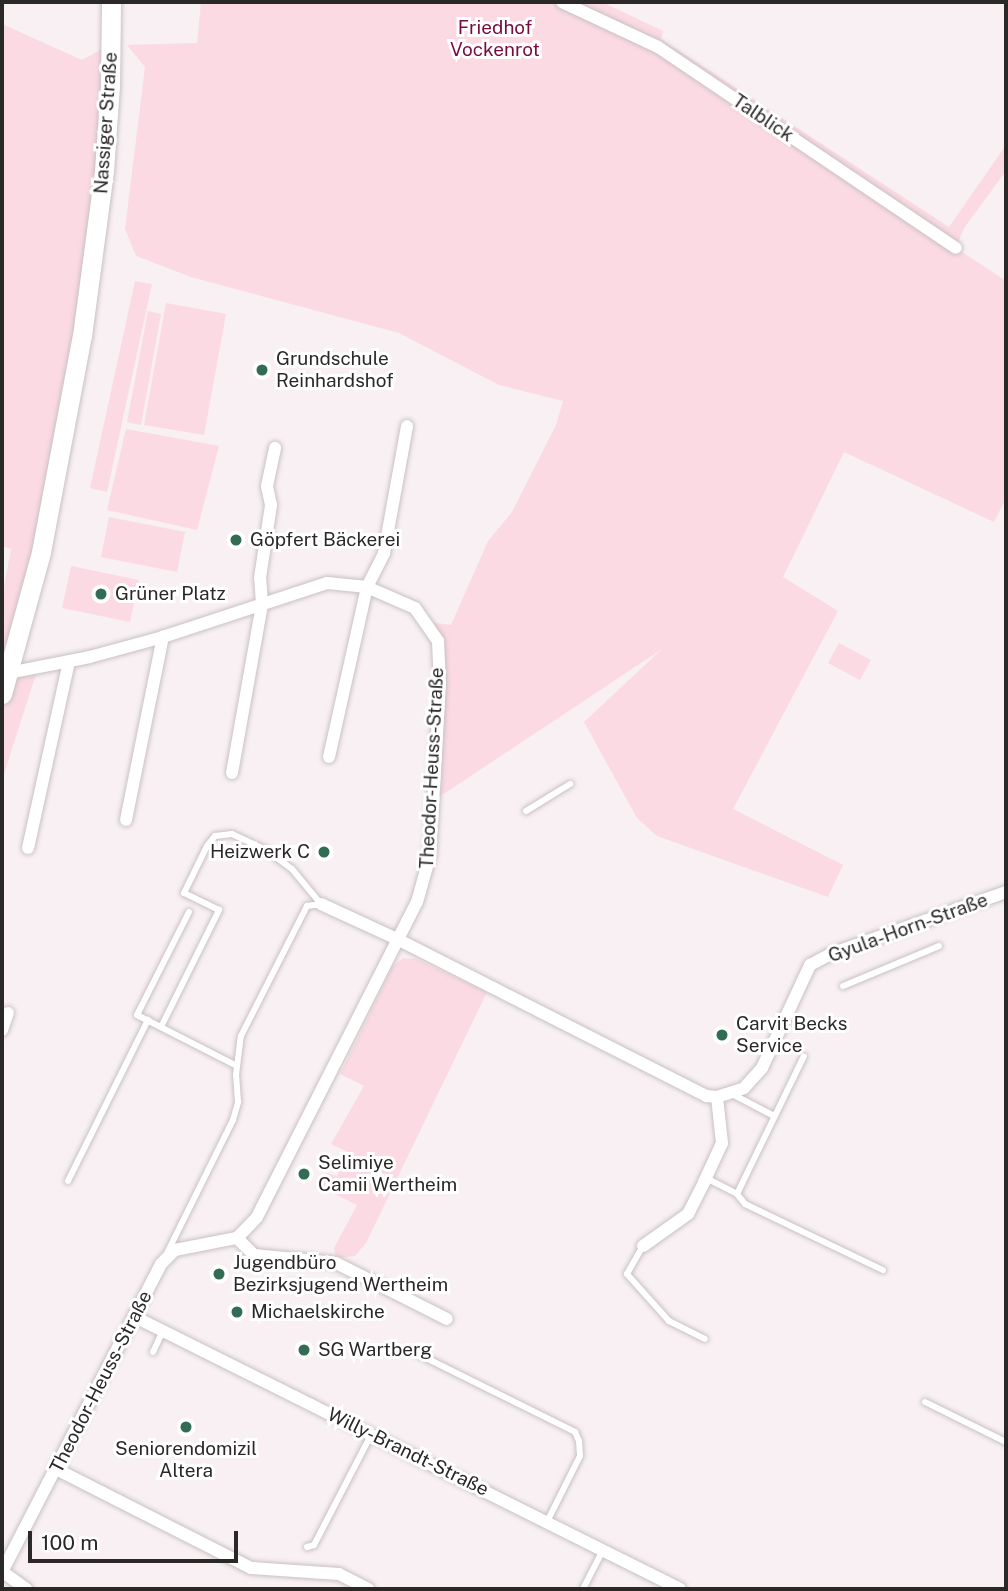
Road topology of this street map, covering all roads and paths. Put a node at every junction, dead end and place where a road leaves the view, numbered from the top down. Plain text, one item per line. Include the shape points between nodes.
1 (111, 2) edge
2 (562, 2) edge
3 (956, 248) dead end
4 (407, 426) dead end
5 (275, 449) dead end
6 (367, 587) junction
7 (262, 604) junction
8 (163, 637) junction
9 (69, 661) junction
10 (8, 673) junction
11 (2, 694) edge
12 (329, 757) dead end
13 (232, 773) dead end
14 (570, 784) dead end
15 (526, 811) dead end
16 (126, 820) dead end
17 (28, 848) dead end
18 (1006, 892) edge
19 (321, 904) junction
20 (189, 912) dead end
21 (397, 939) junction
22 (939, 946) dead end
23 (843, 986) dead end
24 (8, 1013) dead end
25 (148, 1020) junction
26 (161, 1027) junction
27 (2, 1030) edge
28 (804, 1056) dead end
29 (237, 1066) junction
30 (730, 1093) junction
31 (717, 1097) junction
32 (774, 1116) junction
33 (706, 1178) junction
34 (68, 1181) dead end
35 (737, 1194) junction
36 (237, 1238) junction
37 (642, 1246) joint
38 (162, 1264) junction
39 (883, 1270) dead end
40 (135, 1317) junction
41 (447, 1319) dead end
42 (163, 1331) junction
43 (705, 1339) dead end
44 (153, 1352) dead end
45 (416, 1353) dead end
46 (925, 1402) dead end
47 (371, 1434) junction
48 (1006, 1442) edge
49 (56, 1469) junction
50 (547, 1522) junction
51 (307, 1547) dead end
52 (603, 1550) junction
53 (2, 1572) edge
54 (26, 1589) edge
55 (369, 1589) edge
56 (583, 1589) edge
57 (680, 1589) edge

1 - 10 main road, Nassiger Straße via 109,97 82,337 41,552
2 - 3 street, Talblick via 658,47
4 - 6 street via 384,553
5 - 7 street via 267,486 271,505 260,578
6 - 7 street, Theodor-Heuss-Straße via 327,583
6 - 12 street
6 - 21 street, Theodor-Heuss-Straße via 415,608 438,641 440,684 430,856 417,902
7 - 8 street, Theodor-Heuss-Straße
7 - 13 street
8 - 9 street, Theodor-Heuss-Straße
8 - 16 street
9 - 10 street, Theodor-Heuss-Straße
9 - 17 street
10 - 11 main road, Nassiger Straße
14 - 15 lane
18 - 30 street, Gyula-Horn-Straße via 810,965 762,1068 744,1088
19 - 21 street
19 - 26 lane via 292,869 268,851 232,834 215,836 184,893 219,910
19 - 29 lane via 307,906 241,1037
20 - 25 lane via 137,1015
21 - 31 street via 706,1096
21 - 36 street, Theodor-Heuss-Straße via 257,1217
22 - 23 lane
24 - 27 street
25 - 26 lane
25 - 34 lane
26 - 29 lane
28 - 32 lane
29 - 38 lane via 238,1102 233,1120
30 - 31 street, Gyula-Horn-Straße
30 - 32 lane
31 - 33 street via 722,1143
32 - 35 lane
33 - 35 lane
33 - 37 street via 688,1214
35 - 39 lane via 745,1204
36 - 38 street via 175,1250
36 - 41 street via 254,1255 335,1263
37 - 43 lane via 627,1274 669,1321
38 - 40 street, Theodor-Heuss-Straße
40 - 42 street, Willy-Brandt-Straße
40 - 49 street, Theodor-Heuss-Straße
42 - 44 lane
42 - 47 street, Willy-Brandt-Straße
45 - 50 lane via 575,1432 580,1455
46 - 48 lane
47 - 50 street, Willy-Brandt-Straße
47 - 51 lane via 314,1545
49 - 53 street, Theodor-Heuss-Straße
49 - 55 street via 251,1568 339,1574
50 - 52 street, Willy-Brandt-Straße
52 - 56 lane
52 - 57 street, Willy-Brandt-Straße
53 - 54 street

